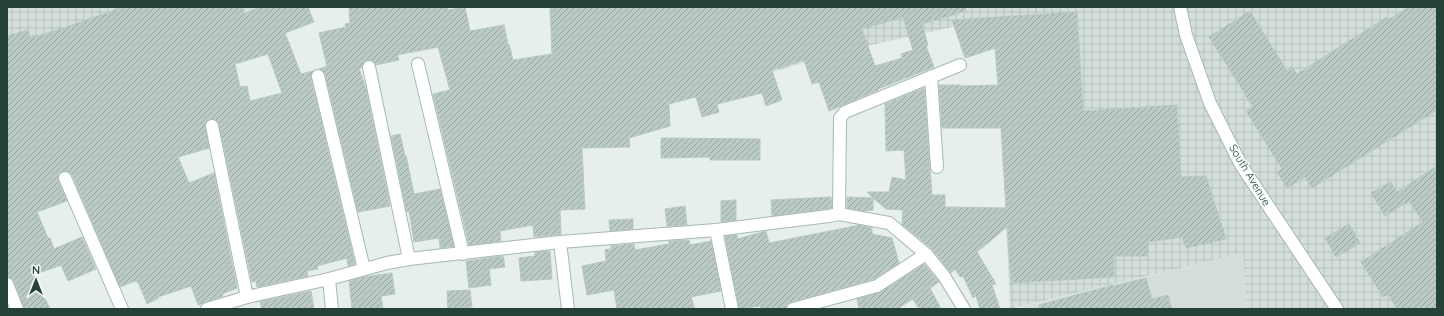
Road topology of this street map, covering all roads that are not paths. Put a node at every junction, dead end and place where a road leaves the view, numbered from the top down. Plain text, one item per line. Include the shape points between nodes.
1 (1180, 7) edge
2 (418, 64) dead end
3 (960, 65) dead end
4 (369, 67) dead end
5 (318, 76) dead end
6 (931, 77) junction
7 (212, 126) dead end
8 (937, 167) dead end
9 (65, 178) dead end
10 (839, 214) junction
11 (716, 230) junction
12 (560, 242) junction
13 (463, 254) junction
14 (926, 254) junction
15 (409, 259) junction
16 (364, 269) junction
17 (329, 279) junction
18 (7, 284) edge
19 (247, 297) junction
20 (17, 309) edge
21 (122, 309) edge
22 (207, 309) edge
23 (332, 309) edge
24 (568, 309) edge
25 (732, 309) edge
26 (793, 309) edge
27 (964, 309) edge
28 (1337, 309) edge

1 - 28 street, South Avenue via 1186,35 1210,103 1241,165
2 - 13 street
3 - 6 street
4 - 15 street
5 - 16 street
6 - 8 street
6 - 10 street via 845,112 840,118
7 - 19 street
9 - 21 street
10 - 11 street
10 - 14 street via 889,223
11 - 12 street
11 - 25 street
12 - 13 street
12 - 24 street
13 - 15 street
14 - 26 street via 877,286
14 - 27 street via 944,276
15 - 16 street
16 - 17 street
17 - 19 street
17 - 23 street
18 - 20 street
19 - 22 street

